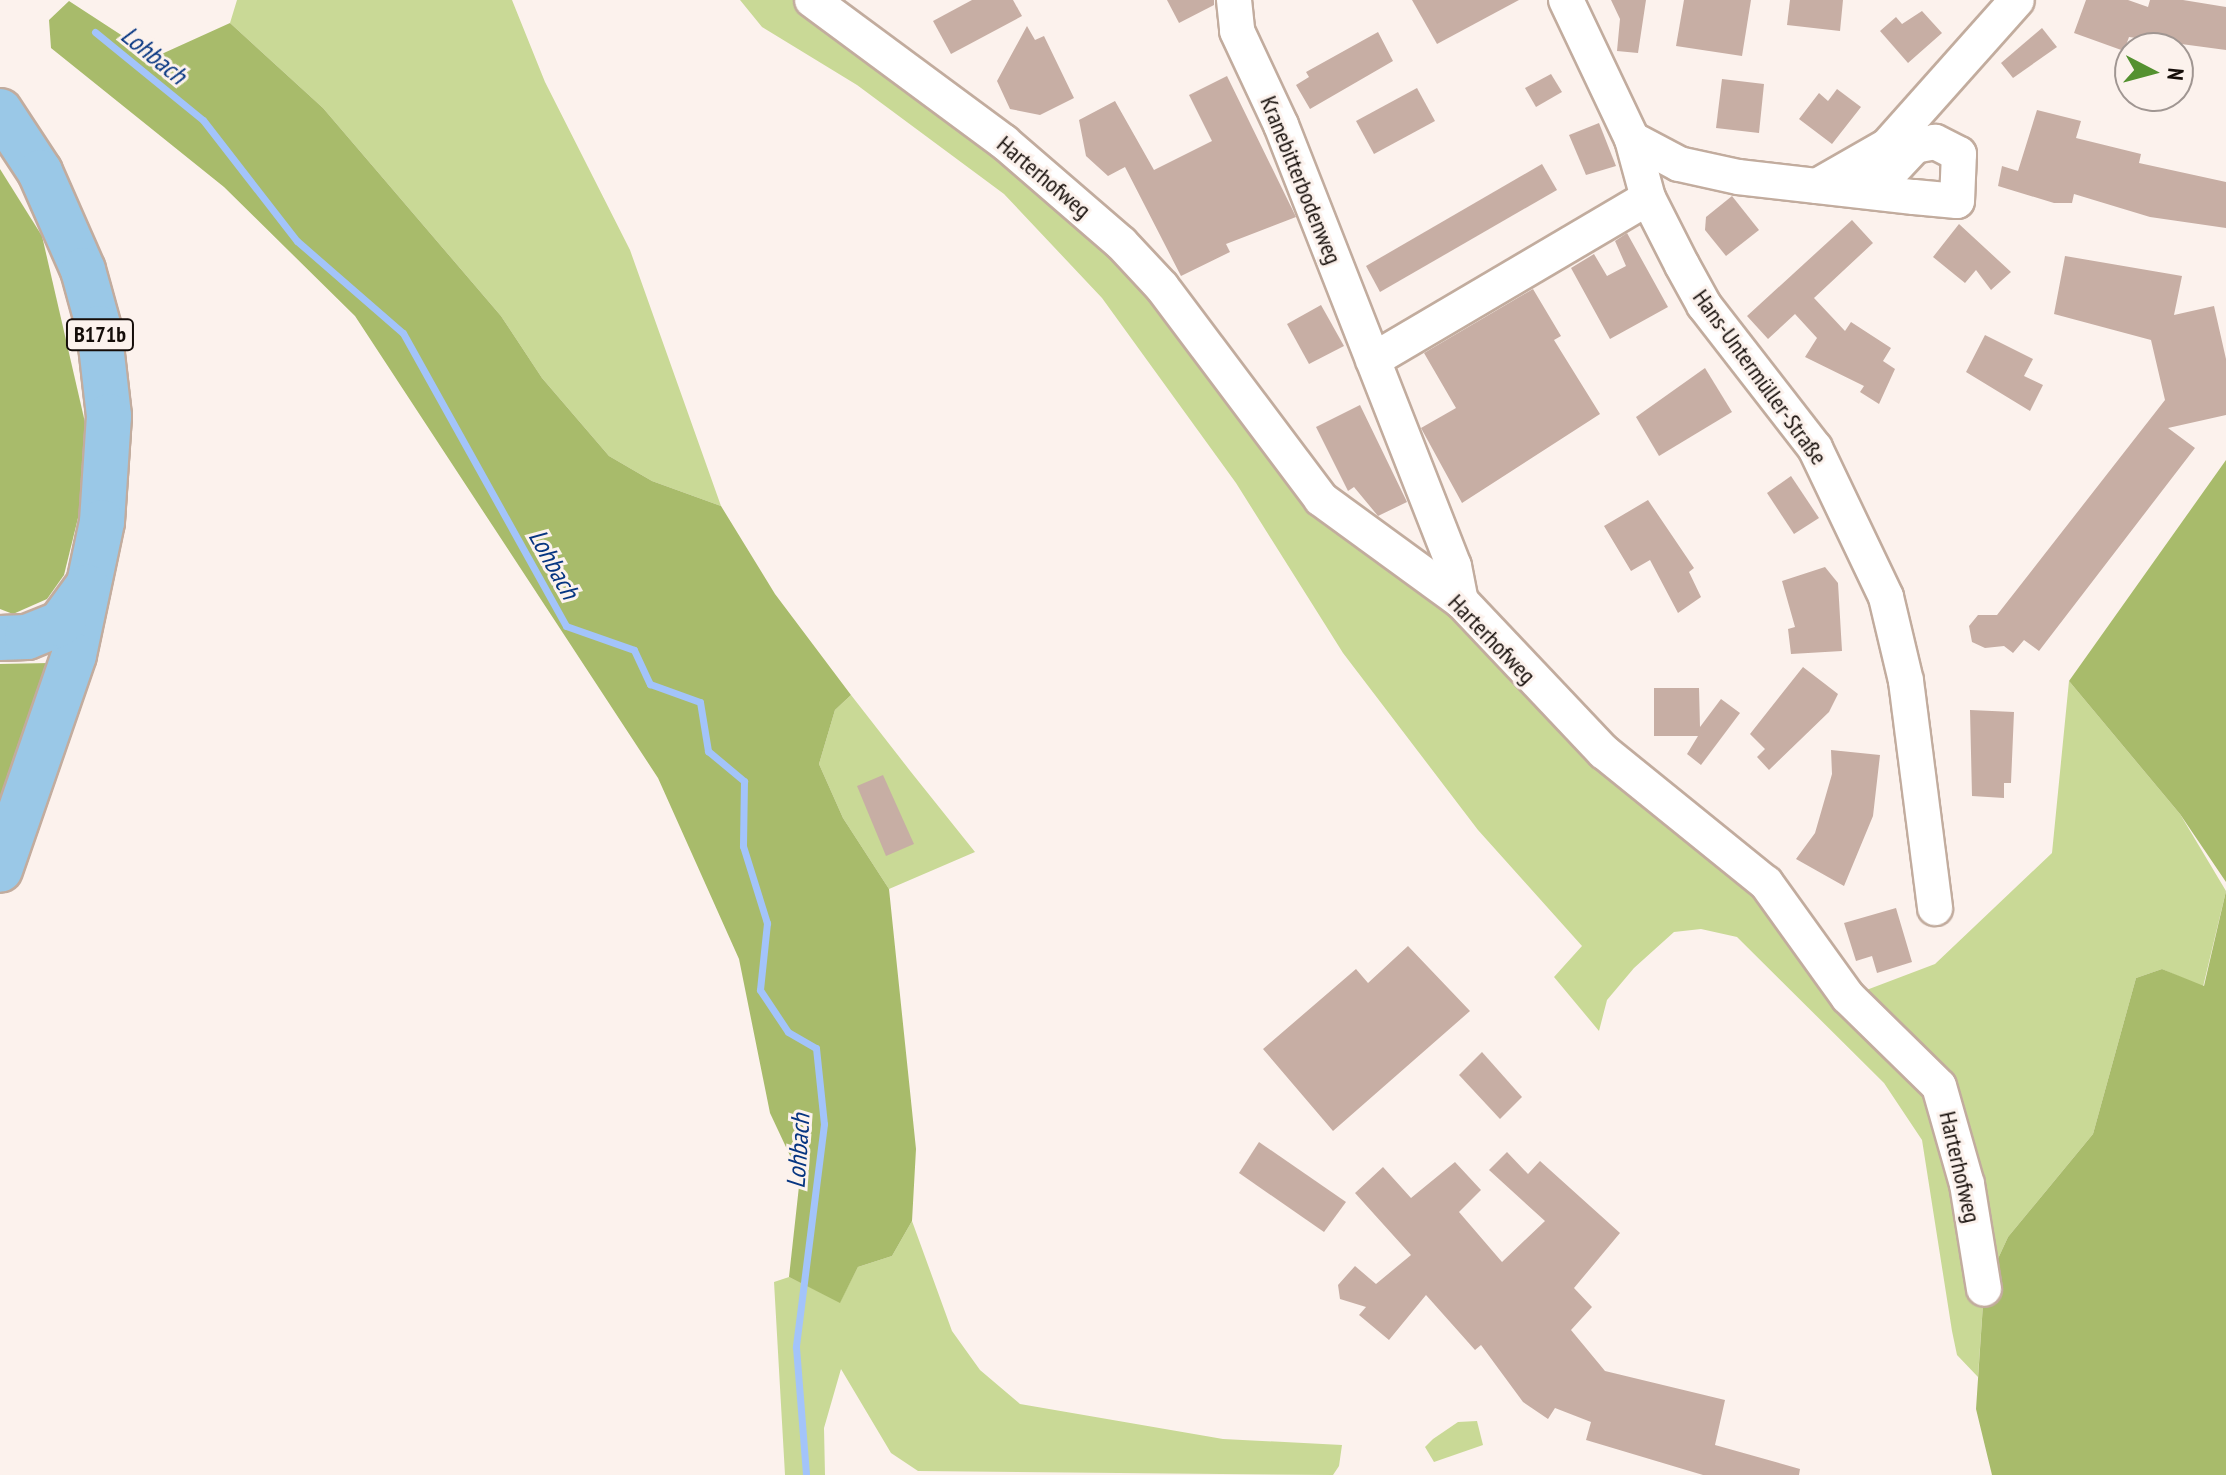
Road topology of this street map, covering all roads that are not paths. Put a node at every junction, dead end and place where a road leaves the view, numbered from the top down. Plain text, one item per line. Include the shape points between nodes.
1 (812, 0) edge
2 (1234, 0) edge
3 (1566, 0) edge
4 (2017, 0) edge
5 (0, 111) edge
6 (1632, 139) junction
7 (1816, 186) junction
8 (1872, 192) junction
9 (1648, 198) junction
10 (1373, 360) junction
11 (89, 581) junction
12 (1461, 601) junction
13 (0, 638) edge
14 (0, 870) edge
15 (1935, 908) dead end
16 (1984, 1289) dead end

1 - 12 street, Harterhofweg via 1004,142 1121,243 1162,287 1321,499
2 - 10 street, Kranebitterbodenweg via 1237,31 1281,125
3 - 6 street, Hans-Untermüller-Straße
4 - 7 street via 1887,146
5 - 11 main road, B171b via 40,172 72,241 99,328 109,451
6 - 7 street via 1679,164
6 - 9 street, Hans-Untermüller-Straße
7 - 8 street
8 - 8 street via 1957,201 1959,154 1935,142 1915,146
9 - 10 street
9 - 15 street, Hans-Untermüller-Straße via 1704,305 1815,448 1886,597 1906,681
10 - 12 street, Kranebitterbodenweg via 1454,566
11 - 13 main road, B171b via 60,624 27,637
11 - 14 main road, B171b via 74,655
12 - 16 street, Harterhofweg via 1604,752 1766,883 1848,997 1939,1086 1967,1184

